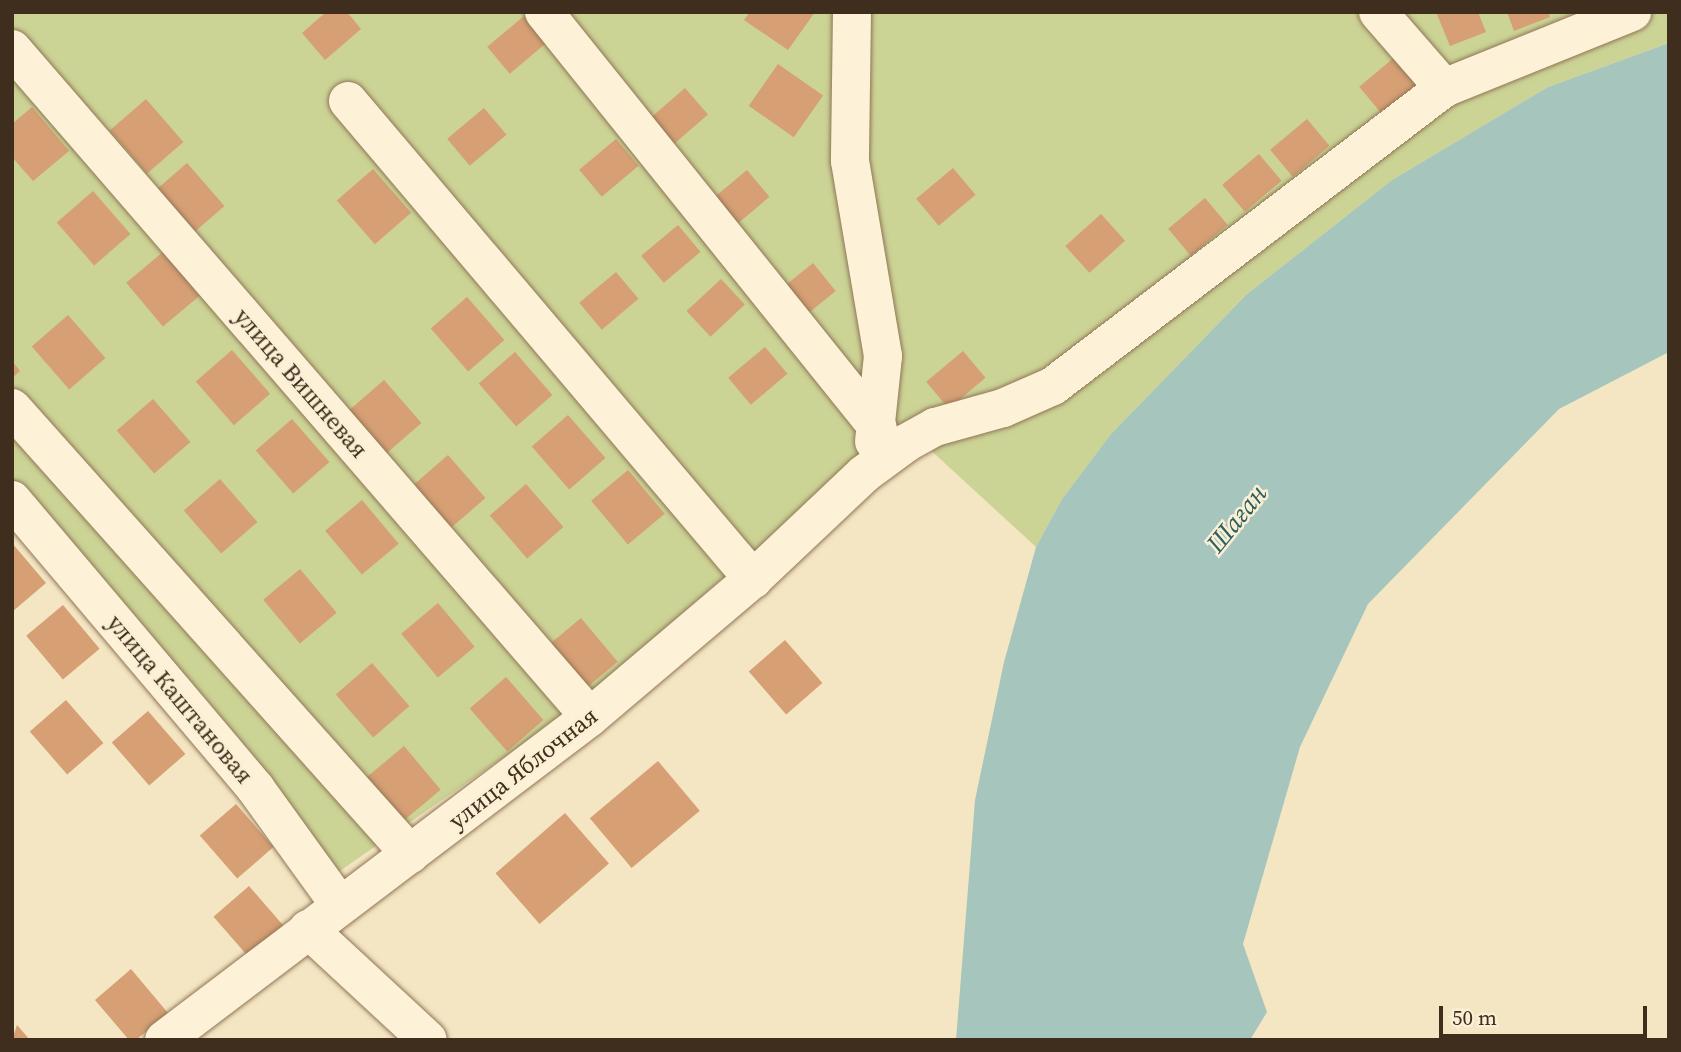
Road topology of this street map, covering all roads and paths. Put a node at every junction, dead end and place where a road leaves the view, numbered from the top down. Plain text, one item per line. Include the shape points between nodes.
1 (544, 12) edge
2 (852, 12) edge
3 (1378, 12) edge
4 (1632, 12) edge
5 (12, 49) edge
6 (1444, 88) junction
7 (348, 101) dead end
8 (12, 408) edge
9 (878, 428) junction
10 (864, 474) junction
11 (12, 500) edge
12 (753, 579) junction
13 (590, 717) junction
14 (410, 854) junction
15 (339, 904) junction
16 (308, 929) junction
17 (164, 1040) edge
18 (428, 1040) edge

1 - 9 street
2 - 9 street via 850,161 883,356
3 - 6 street
4 - 6 street, улица Яблочная
5 - 13 street, улица Вишневая
6 - 10 street, улица Яблочная via 1053,386 1003,408 935,427
7 - 12 street
8 - 14 street
9 - 10 street
10 - 12 street, улица Яблочная
11 - 15 street, улица Каштановая via 256,789
12 - 13 street, улица Яблочная
13 - 14 street, улица Яблочная
14 - 15 street, улица Яблочная
15 - 16 street, улица Яблочная
16 - 17 street, улица Яблочная
16 - 18 street

